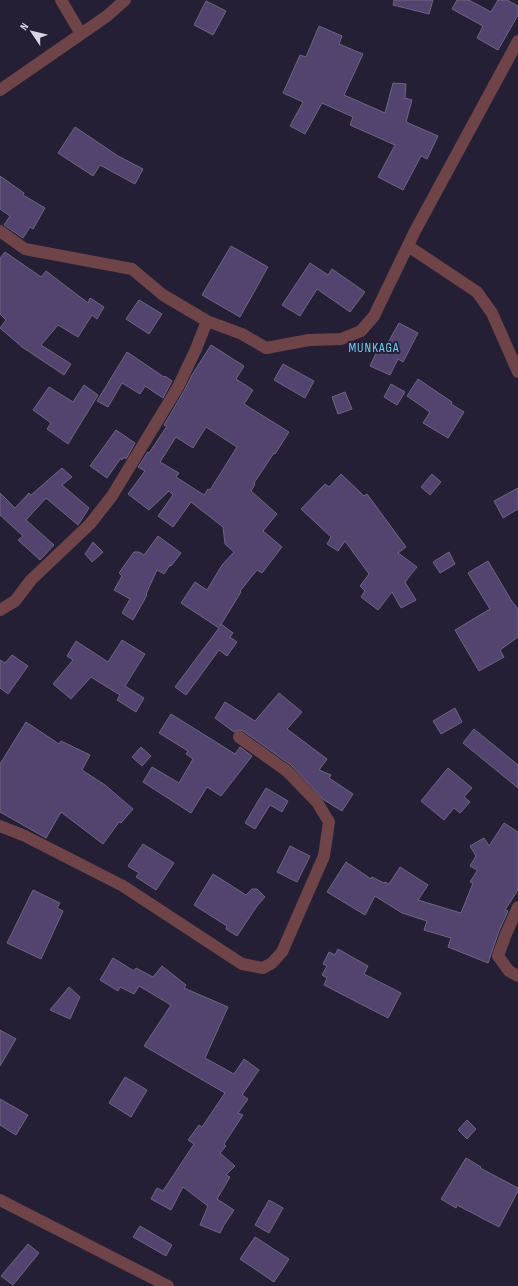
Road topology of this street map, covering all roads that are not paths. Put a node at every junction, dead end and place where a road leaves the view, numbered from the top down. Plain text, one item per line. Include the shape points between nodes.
1 (61, 0) edge
2 (126, 0) edge
3 (81, 34) junction
4 (518, 41) edge
5 (0, 90) edge
6 (0, 231) edge
7 (408, 246) junction
8 (207, 321) junction
9 (518, 372) edge
10 (0, 610) edge
11 (239, 737) dead end
12 (0, 826) edge
13 (518, 906) edge
14 (518, 976) edge
15 (0, 1200) edge
16 (168, 1286) edge

1 - 3 street
2 - 3 street
3 - 5 street
4 - 7 street
6 - 8 street via 25,249 132,270 163,295
7 - 8 street via 374,316 361,331 341,339 309,340 266,348 242,334
7 - 9 street via 477,292 492,313
8 - 10 street via 178,387 112,496 90,524 31,580 15,601
11 - 12 street via 287,771 317,802 329,822 324,856 282,952 263,968 242,964 123,886
13 - 14 street via 498,956 509,971
15 - 16 street

